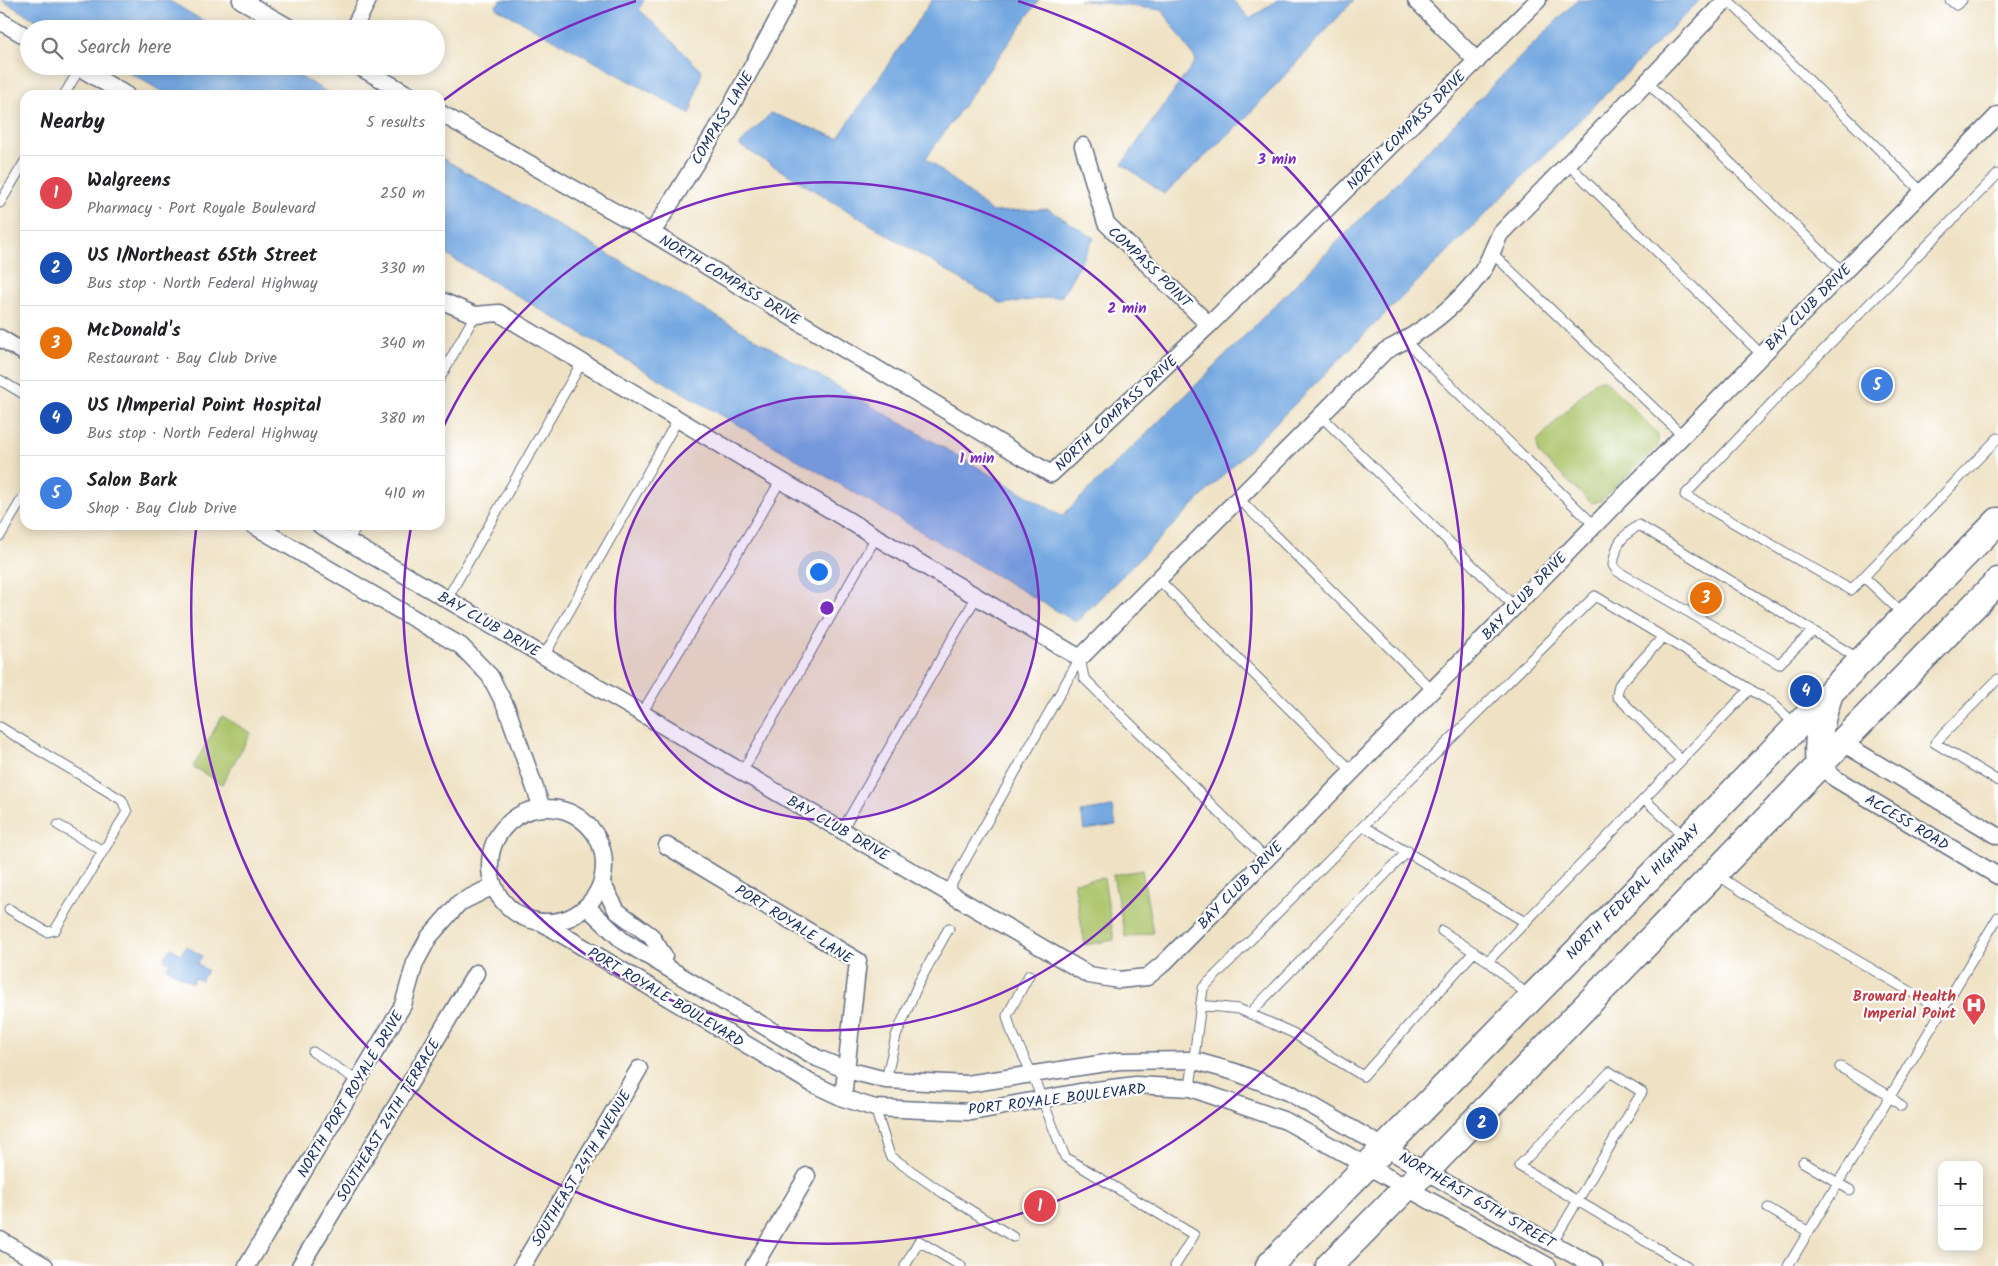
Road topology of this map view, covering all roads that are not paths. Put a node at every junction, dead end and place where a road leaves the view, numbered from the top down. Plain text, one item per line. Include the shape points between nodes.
1 (241, 0) edge
2 (368, 0) edge
3 (788, 0) edge
4 (1416, 0) edge
5 (1538, 0) edge
6 (1727, 0) edge
7 (1950, 0) edge
8 (1962, 0) edge
9 (276, 20) edge
10 (358, 20) edge
11 (0, 21) edge
12 (20, 33) edge
13 (1477, 61) junction
14 (74, 75) edge
15 (92, 75) edge
16 (374, 75) edge
17 (1647, 82) junction
18 (66, 90) edge
19 (117, 90) edge
20 (400, 90) edge
21 (1998, 115) edge
22 (445, 116) edge
23 (1083, 146) dead end
24 (1568, 164) junction
25 (20, 169) edge
26 (1998, 174) edge
27 (1922, 192) junction
28 (0, 203) edge
29 (652, 233) junction
30 (1491, 252) junction
31 (1843, 272) junction
32 (445, 302) edge
33 (475, 315) junction
34 (1209, 324) junction
35 (0, 338) edge
36 (1405, 341) junction
37 (20, 350) edge
38 (1761, 354) junction
39 (582, 362) junction
40 (445, 369) edge
41 (0, 380) edge
42 (20, 392) edge
43 (1320, 415) junction
44 (678, 419) junction
45 (1682, 435) junction
46 (1998, 438) edge
47 (781, 480) junction
48 (1238, 498) junction
49 (20, 502) edge
50 (1998, 521) edge
51 (1593, 524) junction
52 (262, 530) edge
53 (328, 530) edge
54 (355, 530) edge
55 (0, 536) edge
56 (876, 537) junction
57 (348, 542) junction
58 (1864, 577) junction
59 (1158, 579) junction
60 (1998, 582) edge
61 (977, 596) junction
62 (447, 599) junction
63 (1514, 606) junction
64 (1906, 616) junction
65 (1813, 631) junction
66 (1663, 637) junction
67 (544, 656) junction
68 (1080, 658) junction
69 (1861, 661) junction
70 (1998, 679) edge
71 (1432, 690) junction
72 (1750, 690) junction
73 (1831, 691) junction
74 (642, 713) junction
75 (1797, 726) junction
76 (0, 727) edge
77 (1841, 742) junction
78 (1681, 760) junction
79 (1819, 765) junction
80 (1352, 771) junction
81 (742, 772) junction
82 (1998, 781) edge
83 (1796, 788) junction
84 (1644, 799) junction
85 (542, 808) junction
86 (58, 825) dead end
87 (1363, 826) junction
88 (842, 830) junction
89 (1998, 836) edge
90 (1687, 838) junction
91 (667, 846) dead end
92 (103, 851) junction
93 (1408, 851) junction
94 (1266, 859) junction
95 (1713, 873) junction
96 (1998, 876) edge
97 (493, 886) junction
98 (947, 892) junction
99 (595, 896) junction
100 (9, 909) dead end
101 (1998, 917) edge
102 (541, 922) junction
103 (1525, 922) junction
104 (949, 928) dead end
105 (1442, 931) dead end
106 (633, 947) junction
107 (1474, 952) junction
108 (1488, 961) junction
109 (620, 970) junction
110 (476, 973) dead end
111 (684, 976) junction
112 (1029, 976) dead end
113 (1530, 998) junction
114 (1200, 1005) junction
115 (1942, 1010) junction
116 (1250, 1013) junction
117 (313, 1052) dead end
118 (1192, 1060) junction
119 (1840, 1067) dead end
120 (639, 1069) dead end
121 (847, 1070) junction
122 (1032, 1074) junction
123 (886, 1080) junction
124 (358, 1081) junction
125 (1190, 1088) junction
126 (1890, 1096) junction
127 (844, 1098) junction
128 (1042, 1100) junction
129 (1901, 1106) dead end
130 (875, 1108) junction
131 (1386, 1148) junction
132 (1803, 1162) dead end
133 (1367, 1166) junction
134 (1426, 1170) junction
135 (807, 1176) dead end
136 (1838, 1182) junction
137 (1406, 1188) junction
138 (1850, 1190) dead end
139 (1578, 1201) junction
140 (1768, 1208) dead end
141 (1808, 1232) junction
142 (1013, 1237) dead end
143 (0, 1240) edge
144 (1552, 1244) junction
145 (45, 1266) edge
146 (247, 1266) edge
147 (300, 1266) edge
148 (522, 1266) edge
149 (754, 1266) edge
150 (905, 1266) edge
151 (961, 1266) edge
152 (1175, 1266) edge
153 (1270, 1266) edge
154 (1329, 1266) edge
155 (1548, 1266) edge
156 (1594, 1266) edge
157 (1687, 1266) edge
158 (1788, 1266) edge

1 - 9 street
2 - 10 street
3 - 29 street, COMPASS LANE via 730,108
4 - 13 street
5 - 13 street, NORTH COMPASS DRIVE
6 - 17 street
6 - 27 lane
7 - 8 lane via 1956,5
11 - 12 street
13 - 34 street, NORTH COMPASS DRIVE
14 - 18 lane
15 - 19 street
16 - 20 street
17 - 24 street
17 - 31 lane
21 - 27 street, BAY CLUB DRIVE
22 - 29 street, NORTH COMPASS DRIVE
23 - 34 street, COMPASS POINT via 1106,223
24 - 30 street via 1500,234
24 - 38 lane
25 - 28 lane
26 - 58 lane via 1685,495 1851,590
27 - 31 street, BAY CLUB DRIVE
29 - 34 street, NORTH COMPASS DRIVE via 1051,474
30 - 36 street via 1482,272 1444,314
30 - 45 lane
31 - 38 street, BAY CLUB DRIVE
32 - 33 street
33 - 39 street via 499,313
33 - 40 lane
35 - 37 street
36 - 43 street via 1385,351
36 - 51 lane
38 - 45 street, BAY CLUB DRIVE
39 - 44 street
39 - 62 lane
41 - 42 lane
43 - 48 street
43 - 63 lane
44 - 47 street
44 - 67 lane
45 - 51 street, BAY CLUB DRIVE
46 - 58 lane
47 - 56 street
47 - 74 lane
48 - 59 street
48 - 71 lane
49 - 55 lane
50 - 64 main road, NORTH FEDERAL HIGHWAY
51 - 63 street, BAY CLUB DRIVE
52 - 85 street via 461,646 490,676 507,709
53 - 57 street, BAY CLUB DRIVE
54 - 57 lane
56 - 61 street
56 - 81 lane
57 - 62 street, BAY CLUB DRIVE
58 - 64 lane
59 - 68 street
59 - 80 lane
60 - 77 main road
61 - 68 street
61 - 88 lane
62 - 67 street, BAY CLUB DRIVE
63 - 71 street, BAY CLUB DRIVE
64 - 69 main road, NORTH FEDERAL HIGHWAY
65 - 65 lane via 1779,664 1617,571 1613,565 1617,545 1622,536 1639,525
65 - 69 lane
66 - 72 lane
66 - 78 lane via 1619,685 1617,696
66 - 87 lane via 1595,596
67 - 74 street, BAY CLUB DRIVE
68 - 94 lane via 1084,678
68 - 98 lane
69 - 73 main road, NORTH FEDERAL HIGHWAY
70 - 82 lane via 1935,743
71 - 80 street, BAY CLUB DRIVE
72 - 75 lane via 1771,702
72 - 78 lane
73 - 75 main road, NORTH FEDERAL HIGHWAY
73 - 79 main road via 1819,730
74 - 81 street, BAY CLUB DRIVE
75 - 83 main road via 1807,741 1808,751
75 - 90 main road, NORTH FEDERAL HIGHWAY
76 - 92 lane via 122,800 127,812
77 - 79 main road
77 - 89 street
78 - 84 lane
79 - 83 main road
79 - 96 street, ACCESS ROAD via 1836,779
80 - 94 street, BAY CLUB DRIVE
81 - 88 street, BAY CLUB DRIVE
83 - 95 main road
84 - 90 lane
84 - 103 lane
85 - 97 street via 517,816 498,834 489,860
85 - 99 street via 567,812 588,826 602,848 604,860
86 - 92 lane
87 - 93 lane
87 - 114 lane via 1203,988
88 - 98 street, BAY CLUB DRIVE
90 - 113 main road, NORTH FEDERAL HIGHWAY
91 - 121 street, PORT ROYALE LANE via 858,961
92 - 100 lane via 52,932
93 - 103 lane
93 - 116 lane
94 - 98 street, BAY CLUB DRIVE via 1147,977 1119,980 1089,974
95 - 115 lane via 1772,912
95 - 134 main road
97 - 102 street via 509,909 521,917
97 - 124 street, NORTH PORT ROYALE DRIVE via 459,903 429,937 414,963 404,1005
99 - 102 street via 564,920
99 - 106 street, PORT ROYALE BOULEVARD via 623,941
99 - 111 street, PORT ROYALE BOULEVARD via 618,926 664,956
101 - 115 lane
102 - 109 street, PORT ROYALE BOULEVARD
103 - 108 lane
104 - 123 lane via 919,982 896,1036
105 - 107 lane
106 - 109 street
106 - 111 street, PORT ROYALE BOULEVARD
107 - 108 lane
107 - 116 lane via 1363,1076 1293,1033
108 - 113 lane
109 - 127 street, PORT ROYALE BOULEVARD via 812,1083
110 - 147 street, SOUTHEAST 24TH TERRACE
111 - 121 street, PORT ROYALE BOULEVARD via 817,1058
112 - 122 lane via 1007,1016
113 - 131 main road, NORTH FEDERAL HIGHWAY
114 - 116 lane
114 - 118 lane
115 - 126 lane
117 - 124 lane
118 - 122 street, PORT ROYALE BOULEVARD via 1120,1061
118 - 125 lane
118 - 131 street, PORT ROYALE BOULEVARD via 1235,1072 1290,1094
119 - 126 lane
120 - 148 street, SOUTHEAST 24TH AVENUE
121 - 123 street, PORT ROYALE BOULEVARD
121 - 127 street, PORT ROYALE LANE
122 - 123 street, PORT ROYALE BOULEVARD via 967,1084
122 - 128 lane
124 - 146 street, NORTH PORT ROYALE DRIVE
125 - 128 street, PORT ROYALE BOULEVARD via 1136,1085
125 - 133 street, PORT ROYALE BOULEVARD via 1286,1120
126 - 129 lane
126 - 136 lane
127 - 130 street, PORT ROYALE BOULEVARD
128 - 130 street, PORT ROYALE BOULEVARD via 972,1112
128 - 152 lane via 1065,1157 1194,1235
130 - 142 lane via 890,1156
131 - 133 main road, NORTH FEDERAL HIGHWAY
131 - 134 street, NORTHEAST 65TH STREET
132 - 136 lane
133 - 137 street, PORT ROYALE BOULEVARD
133 - 153 main road, NORTH FEDERAL HIGHWAY
134 - 137 main road
134 - 144 street, NORTHEAST 65TH STREET
135 - 149 street
136 - 138 lane
136 - 141 lane
137 - 154 main road
137 - 155 street, PORT ROYALE BOULEVARD
139 - 139 lane via 1519,1166 1610,1072 1642,1092
139 - 144 lane
139 - 157 lane
140 - 141 lane
141 - 158 lane
143 - 145 street
144 - 156 street, NORTHEAST 65TH STREET
150 - 151 lane via 919,1241

